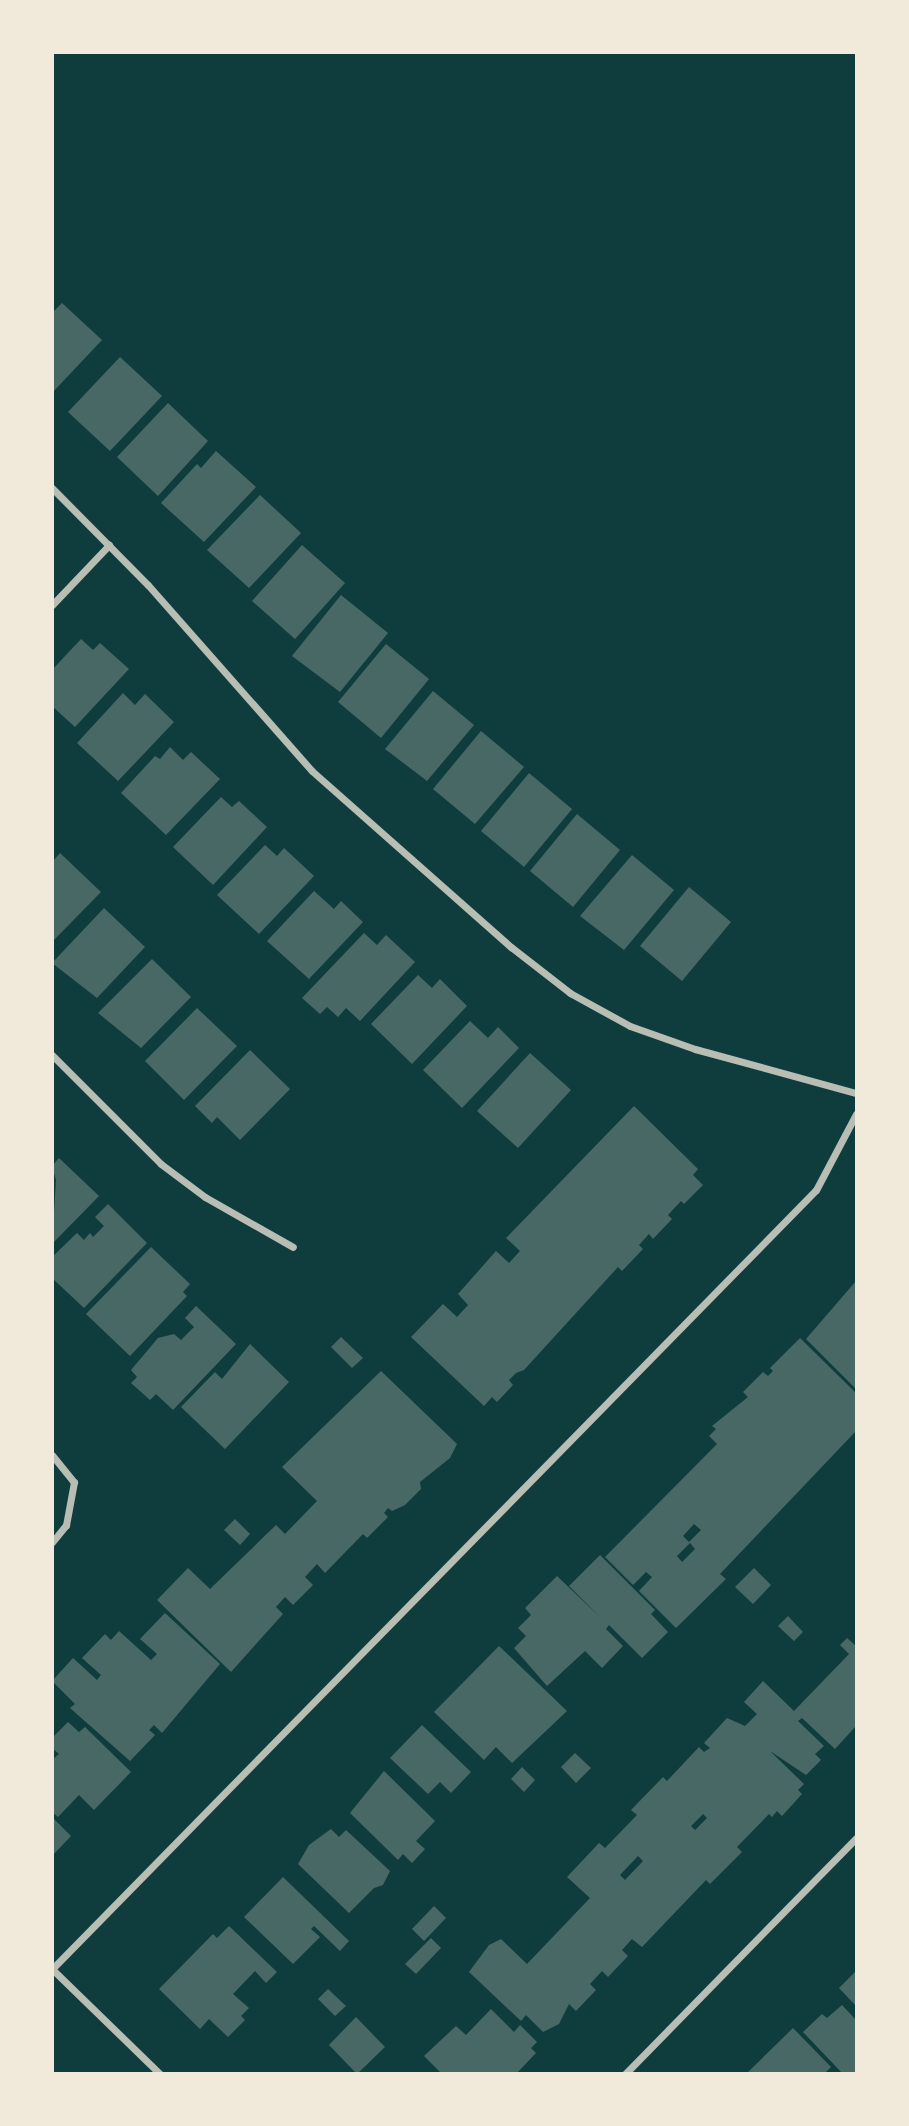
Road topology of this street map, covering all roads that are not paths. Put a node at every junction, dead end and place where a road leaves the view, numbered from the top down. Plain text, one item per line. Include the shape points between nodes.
1 (52, 488) edge
2 (109, 545) junction
3 (52, 605) edge
4 (52, 1055) edge
5 (856, 1093) edge
6 (856, 1114) edge
7 (293, 1247) dead end
8 (52, 1455) edge
9 (52, 1542) edge
10 (856, 1838) edge
11 (52, 1969) edge
12 (160, 2074) edge
13 (625, 2074) edge

1 - 2 street
2 - 3 street
2 - 5 street via 312,771 511,947 570,993 630,1026
4 - 7 street via 161,1164 214,1203
6 - 11 street via 816,1190
8 - 9 street via 74,1482 66,1525
10 - 13 street
11 - 12 street

